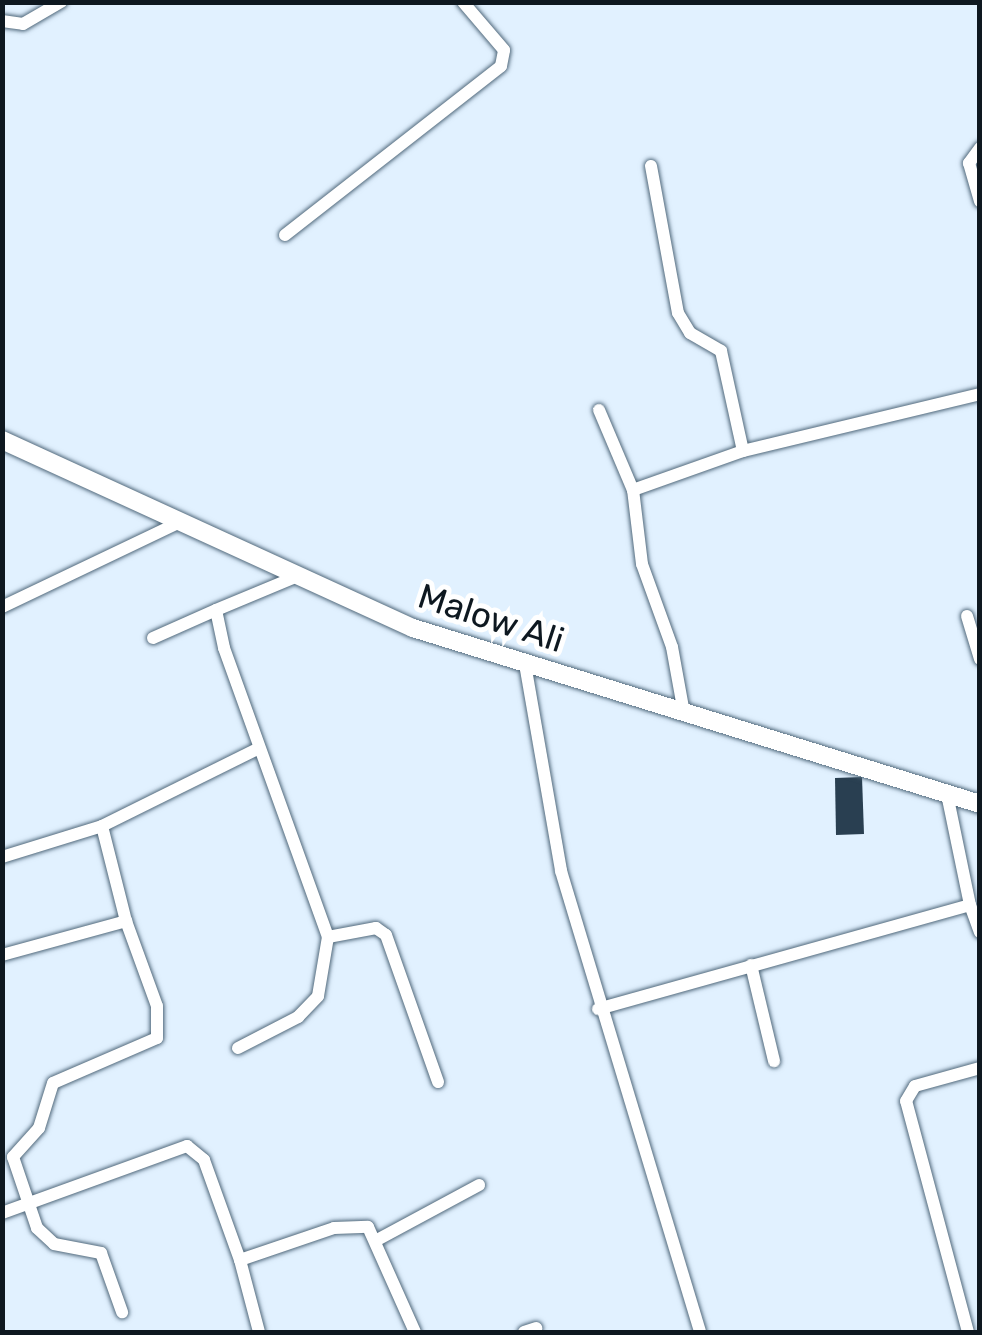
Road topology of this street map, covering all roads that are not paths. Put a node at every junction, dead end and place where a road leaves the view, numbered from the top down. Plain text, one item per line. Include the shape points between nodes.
1 (61, 2) edge
2 (464, 2) edge
3 (2, 21) edge
4 (980, 148) edge
5 (651, 166) dead end
6 (980, 201) edge
7 (286, 235) dead end
8 (980, 394) edge
9 (599, 410) dead end
10 (2, 440) edge
11 (743, 451) junction
12 (633, 490) junction
13 (180, 522) junction
14 (293, 578) junction
15 (2, 607) edge
16 (216, 610) junction
17 (967, 616) dead end
18 (153, 638) dead end
19 (980, 659) edge
20 (525, 664) junction
21 (684, 712) junction
22 (259, 748) junction
23 (947, 794) junction
24 (980, 804) edge
25 (102, 826) junction
26 (2, 858) edge
27 (970, 904) junction
28 (126, 921) junction
29 (980, 932) edge
30 (328, 936) junction
31 (2, 955) edge
32 (751, 965) junction
33 (598, 1010) junction
34 (238, 1048) dead end
35 (774, 1061) dead end
36 (980, 1068) edge
37 (438, 1082) dead end
38 (479, 1185) dead end
39 (26, 1204) junction
40 (2, 1212) edge
41 (376, 1240) junction
42 (240, 1260) junction
43 (122, 1312) dead end
44 (259, 1332) edge
45 (415, 1332) edge
46 (700, 1332) edge
47 (968, 1332) edge

1 - 3 street via 22,24
2 - 7 street via 504,50 501,66
4 - 6 street via 969,162
5 - 11 street via 682,323 719,347
8 - 11 street
9 - 12 street
10 - 13 street, Malow Ali
11 - 12 street
12 - 21 street via 642,564 672,647
13 - 14 street, Malow Ali
13 - 15 street
14 - 16 street
14 - 20 street, Malow Ali
16 - 18 street
16 - 22 street
17 - 19 street
20 - 21 street, Malow Ali
20 - 33 street via 544,801
21 - 23 street, Malow Ali
22 - 25 street
22 - 30 street
23 - 24 street, Malow Ali
23 - 27 street
25 - 26 street
25 - 28 street
27 - 29 street
27 - 32 street
28 - 31 street
28 - 39 street via 160,1033 53,1082 39,1128 14,1158
30 - 34 street via 318,996 298,1016
30 - 37 street via 376,928 386,936
32 - 33 street
32 - 35 street
33 - 46 street via 644,1128
36 - 47 street via 915,1086 906,1101
38 - 41 street
39 - 40 street
39 - 42 street via 186,1146 204,1160
39 - 43 street via 54,1244 101,1253
41 - 42 street via 355,1224
41 - 45 street
42 - 44 street

